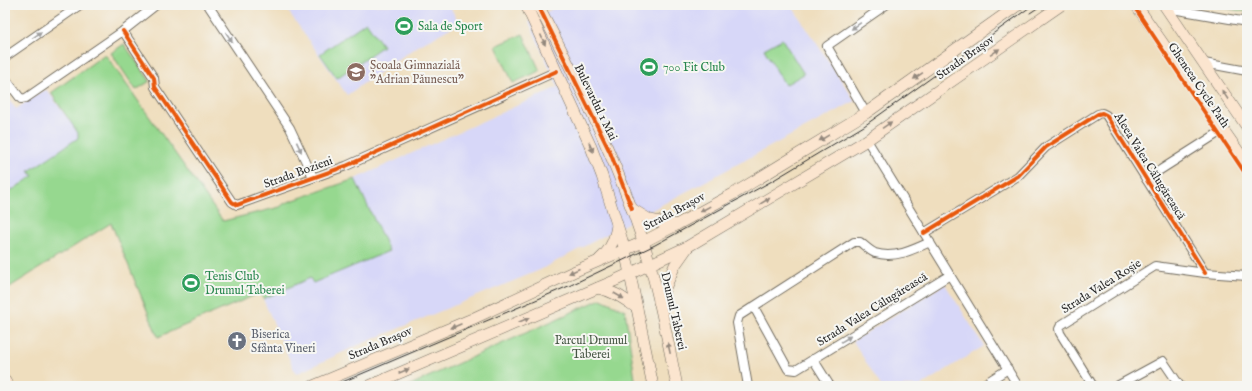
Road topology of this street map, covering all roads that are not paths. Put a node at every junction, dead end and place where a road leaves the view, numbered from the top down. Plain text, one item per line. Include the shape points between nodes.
1 (80, 5) edge
2 (156, 5) edge
3 (208, 5) edge
4 (526, 5) edge
5 (538, 5) edge
6 (886, 5) edge
7 (1061, 5) edge
8 (1136, 5) edge
9 (1014, 6) edge
10 (1164, 6) edge
11 (1183, 8) edge
12 (1247, 22) edge
13 (122, 31) junction
14 (5, 57) edge
15 (1204, 63) junction
16 (557, 71) junction
17 (1247, 71) edge
18 (5, 78) edge
19 (866, 114) junction
20 (1246, 125) edge
21 (1224, 130) junction
22 (867, 140) junction
23 (1247, 164) edge
24 (312, 177) junction
25 (1146, 179) junction
26 (632, 209) junction
27 (617, 222) junction
28 (676, 225) junction
29 (924, 233) junction
30 (643, 242) junction
31 (930, 242) junction
32 (687, 247) junction
33 (625, 250) junction
34 (598, 261) junction
35 (650, 265) junction
36 (1205, 273) junction
37 (631, 274) junction
38 (950, 275) junction
39 (1247, 276) edge
40 (598, 288) junction
41 (659, 302) junction
42 (754, 307) junction
43 (637, 308) junction
44 (813, 359) junction
45 (1008, 369) junction
46 (313, 386) edge
47 (368, 386) edge
48 (653, 386) edge
49 (677, 386) edge
50 (748, 386) edge
51 (830, 386) edge
52 (981, 386) edge
53 (1018, 386) edge
54 (1093, 386) edge
55 (1117, 386) edge
56 (1180, 386) edge

14 -> 1 street
2 - 13 street
3 -> 24 street, Strada Bozieni via 290,128
4 -> 16 main road, Bulevardul 1 Mai
5 - 26 main road, Bulevardul 1 Mai via 610,152
6 -> 19 street via 827,46
22 -> 7 main road, Strada Brașov
8 - 21 main road
9 -> 19 main road, Strada Brașov
10 - 11 street
10 - 15 main road
11 - 12 street
13 - 18 street via 26,98 20,99
13 - 24 street, Strada Bozieni via 154,78 155,87 234,204 239,205
15 - 17 street
20 -> 15 main road
16 - 24 street, Strada Bozieni via 346,166
16 -> 27 main road, Bulevardul 1 Mai via 597,162
19 -> 28 main road, Strada Brașov
21 - 23 main road
21 - 25 street
22 - 29 street
32 -> 22 main road, Strada Brașov
25 - 29 street, Aleea Valea Călugărească via 1106,115 1102,113 1046,148 1018,176
25 - 36 street, Aleea Valea Călugărească
26 - 28 main road via 650,220
26 - 30 main road, Bulevardul 1 Mai
27 - 33 main road, Bulevardul 1 Mai
27 - 34 main road via 613,244
28 - 30 main road, Strada Brașov
29 - 31 street
30 - 33 main road, Strada Brașov
30 - 35 main road, Drumul Taberei
31 - 38 street
31 - 42 street via 911,251 894,255 874,253 860,242 854,242
32 - 35 main road, Strada Brașov
32 - 41 main road via 675,265
33 - 34 main road, Strada Brașov
33 - 37 main road
34 -> 46 main road, Strada Brașov via 472,319
35 - 37 main road, Strada Brașov
35 - 41 main road, Drumul Taberei
36 - 39 street, Strada Valea Roșie
36 - 54 street, Strada Valea Roșie via 1155,266 1061,325 1060,333
37 - 40 main road, Strada Brașov
37 - 43 main road
44 -> 38 street, Strada Valea Călugărească
38 - 45 street
40 -> 43 main road via 609,290
47 -> 40 main road, Strada Brașov
49 -> 41 main road, Drumul Taberei
42 - 44 street via 788,369 796,370
42 - 50 street via 739,316 737,323
43 - 48 main road
44 - 51 street, Strada Valea Călugărească
45 - 52 street
45 - 53 street
55 - 56 street via 1163,361

